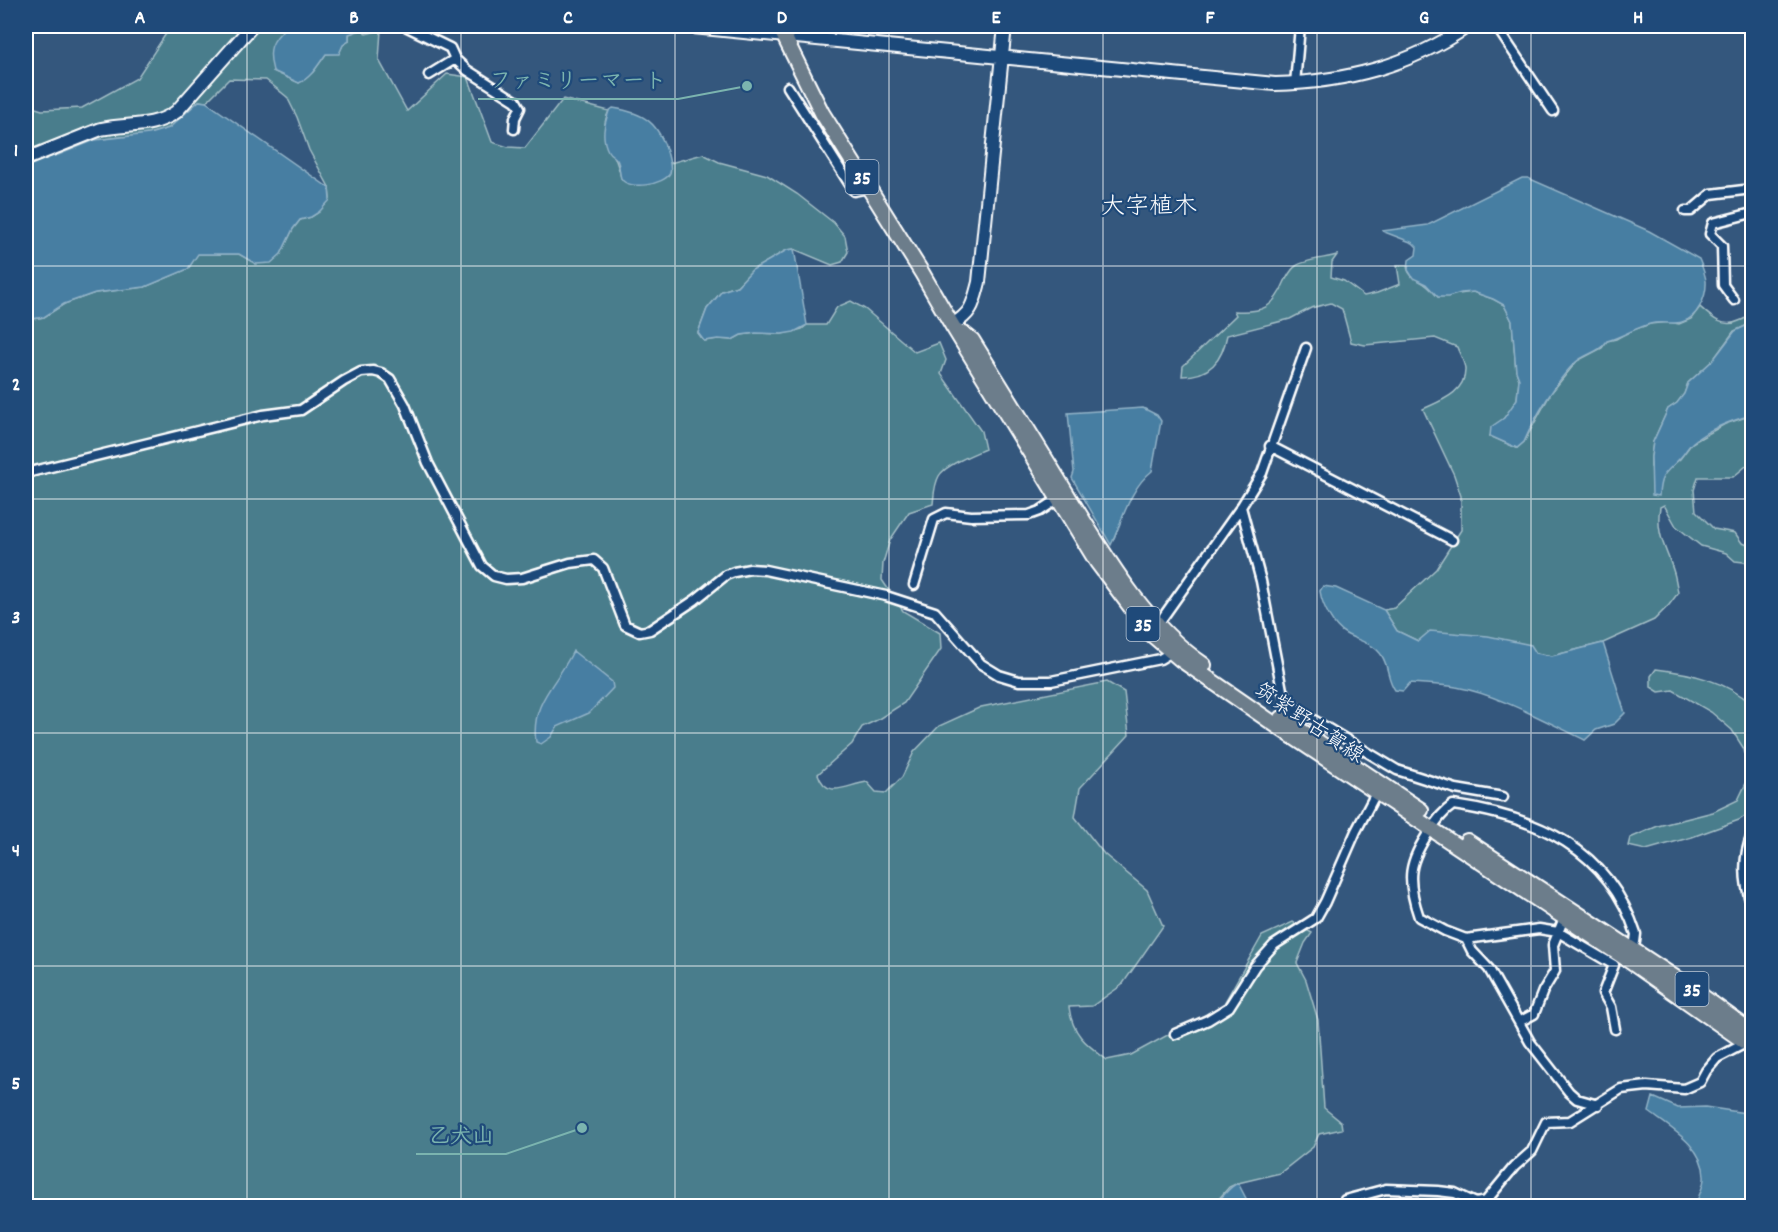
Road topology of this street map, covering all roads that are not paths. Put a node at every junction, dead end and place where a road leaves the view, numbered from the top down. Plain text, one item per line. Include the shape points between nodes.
1 (252, 26) edge
2 (405, 26) edge
3 (683, 26) edge
4 (1005, 26) edge
5 (1300, 26) edge
6 (1468, 26) edge
7 (1496, 26) edge
8 (780, 30) edge
9 (1002, 57) junction
10 (455, 59) junction
11 (429, 75) dead end
12 (1295, 84) junction
13 (788, 87) dead end
14 (1553, 111) dead end
15 (514, 129) dead end
16 (26, 159) edge
17 (869, 188) junction
18 (1752, 189) edge
19 (1686, 211) dead end
20 (1752, 213) edge
21 (1734, 300) dead end
22 (952, 325) junction
23 (1306, 348) dead end
24 (1270, 446) junction
25 (26, 473) edge
26 (1058, 499) junction
27 (1241, 507) junction
28 (1452, 540) dead end
29 (914, 585) dead end
30 (1154, 629) junction
31 (1176, 649) junction
32 (1297, 710) junction
33 (1286, 726) junction
34 (1376, 793) junction
35 (1503, 797) dead end
36 (1434, 824) junction
37 (1752, 834) edge
38 (1752, 907) edge
39 (1564, 918) junction
40 (1558, 932) junction
41 (1466, 939) junction
42 (1628, 953) junction
43 (1519, 1022) junction
44 (1615, 1029) dead end
45 (1175, 1034) dead end
46 (1751, 1038) edge
47 (1598, 1105) junction
48 (1345, 1200) dead end

1 - 16 street via 165,120 101,129
2 - 10 street via 450,48
3 - 8 street
4 - 9 street
5 - 12 street
6 - 12 street via 1436,45 1369,73
7 - 14 street
8 - 9 street
8 - 17 main road, 筑紫野古賀線 / 35 via 822,113
9 - 12 street
9 - 22 street via 979,282 974,303 965,317
10 - 11 street
10 - 15 street via 516,101 520,108
13 - 17 street via 854,191
17 - 22 main road, 筑紫野古賀線 / 35
18 - 19 street via 1711,194
20 - 21 street via 1713,223 1710,234 1722,246 1723,285
22 - 26 main road, 筑紫野古賀線 / 35
22 - 30 main road, 筑紫野古賀線 / 35 via 972,340
23 - 24 street
24 - 27 street via 1262,473
24 - 28 street
25 - 31 street via 263,415 297,412 344,381 373,371 390,379 405,405 428,463 482,567 506,579 594,560 603,568 626,625 639,633 651,630 726,575 750,569 876,593 935,612 981,664 1019,681 1051,681 1160,659
26 - 29 street via 1029,515 946,513 934,519
26 - 30 main road, 筑紫野古賀線 / 35 via 1097,562
27 - 30 street
27 - 32 street via 1261,581 1282,690
30 - 31 main road, 筑紫野古賀線 / 35
31 - 33 main road, 筑紫野古賀線 / 35
32 - 33 street
32 - 35 street via 1397,770 1456,789
33 - 34 main road, 筑紫野古賀線 / 35
33 - 36 main road, 筑紫野古賀線 / 35
34 - 36 main road, 筑紫野古賀線 / 35
34 - 45 street via 1316,918 1274,945 1255,966 1229,1007
36 - 39 main road, 筑紫野古賀線 / 35
36 - 41 street via 1418,846 1411,872 1411,893 1419,917
36 - 42 main road, 筑紫野古賀線 / 35
36 - 42 street via 1453,805 1533,824 1558,836 1583,854 1617,892 1636,934
37 - 38 street via 1745,861
39 - 40 street
39 - 42 main road, 筑紫野古賀線 / 35
40 - 41 street via 1539,929
40 - 43 street via 1553,945 1555,972 1534,1014
40 - 44 street via 1614,965 1603,993 1611,1007
41 - 43 street via 1489,969
42 - 46 main road, 筑紫野古賀線 / 35
43 - 47 street via 1569,1092 1577,1099
46 - 47 street via 1717,1058 1700,1082 1684,1089 1621,1089
47 - 48 street via 1570,1121 1546,1122 1532,1151 1486,1201 1476,1203 1455,1193 1438,1191 1386,1190

